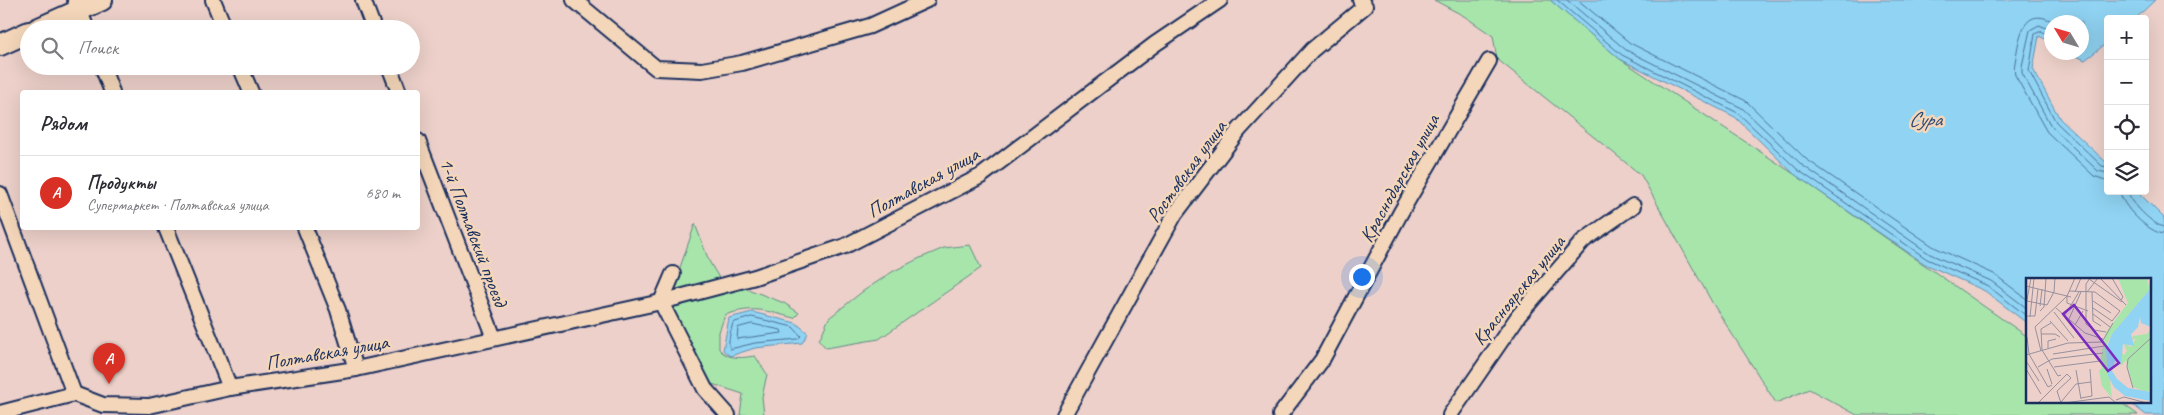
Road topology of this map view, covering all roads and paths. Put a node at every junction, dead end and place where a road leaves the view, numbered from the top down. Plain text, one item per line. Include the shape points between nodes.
1 (102, 0) edge
2 (213, 0) edge
3 (363, 0) edge
4 (574, 0) edge
5 (1220, 0) edge
6 (922, 1) edge
7 (1362, 3) edge
8 (80, 13) edge
9 (61, 20) edge
10 (221, 20) edge
11 (371, 20) edge
12 (20, 36) edge
13 (0, 45) edge
14 (1489, 61) dead end
15 (105, 75) edge
16 (244, 75) edge
17 (392, 75) edge
18 (111, 90) edge
19 (250, 90) edge
20 (398, 90) edge
21 (420, 145) edge
22 (0, 194) edge
23 (1633, 206) dead end
24 (167, 230) edge
25 (306, 230) edge
26 (673, 274) dead end
27 (661, 302) junction
28 (494, 338) junction
29 (356, 369) junction
30 (230, 388) junction
31 (74, 394) junction
32 (0, 413) edge
33 (728, 415) edge
34 (1064, 415) edge
35 (1280, 415) edge
36 (1450, 415) edge

1 - 8 street
2 - 10 street
3 - 11 street
4 - 6 street via 656,68 702,70 742,64 870,26
5 - 27 street, Полтавская улица via 1155,44 981,176 845,246 755,277
7 - 34 street, Ростовская улица via 1312,50 1239,130 1175,214
8 - 9 street
12 - 13 street
14 - 35 street, Краснодарская улица via 1401,212 1322,360
15 - 18 street
16 - 19 street
17 - 20 street
21 - 28 street, 1-й Полтавский проезд
22 - 31 street
23 - 36 street, Красноярская улица via 1583,241 1519,315
24 - 30 street
25 - 29 street via 338,310
26 - 27 street
27 - 28 street, Полтавская улица
27 - 33 street via 705,388
28 - 29 street, Полтавская улица
29 - 30 street, Полтавская улица
30 - 31 street, Полтавская улица via 149,406 103,405
31 - 32 street

